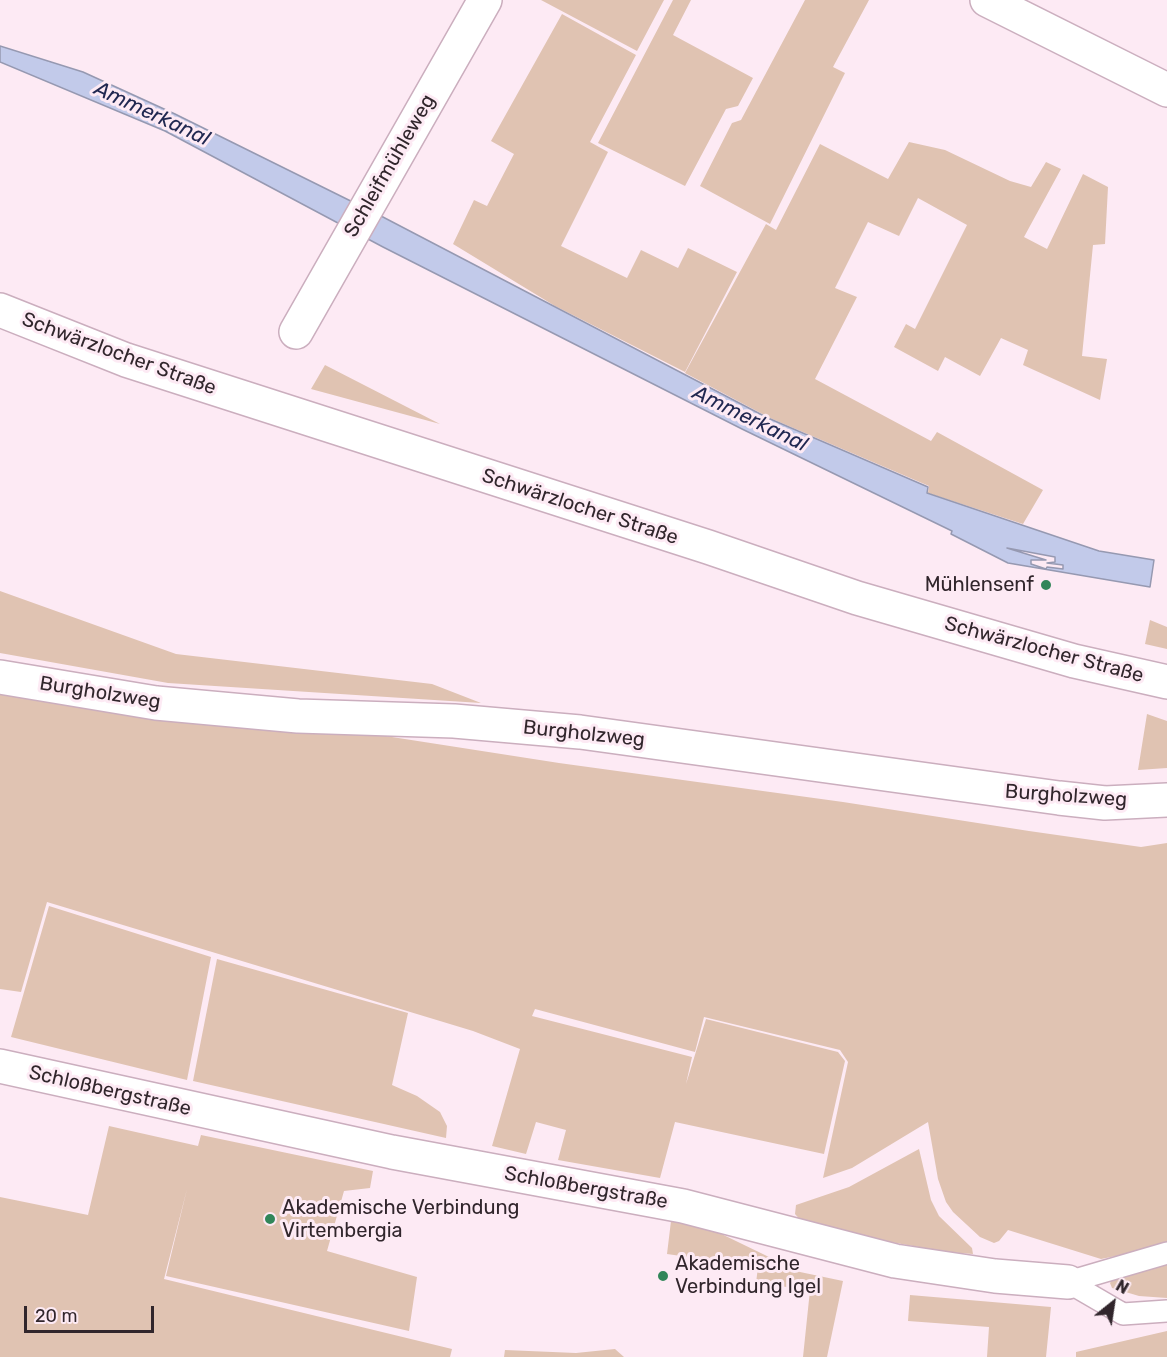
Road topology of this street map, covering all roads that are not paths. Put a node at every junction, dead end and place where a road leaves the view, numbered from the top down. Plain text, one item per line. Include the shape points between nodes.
1 (485, 0) edge
2 (987, 0) edge
3 (1167, 90) edge
4 (0, 310) edge
5 (296, 332) dead end
6 (0, 677) edge
7 (1167, 681) edge
8 (1167, 800) edge
9 (0, 1066) edge
10 (1167, 1253) edge
11 (1068, 1282) junction
12 (1167, 1311) edge

1 - 5 street, Schleifmühleweg
2 - 3 street
4 - 7 street, Schwärzlocher Straße via 126,360 857,598 1074,661
6 - 8 street, Burgholzweg via 156,703 298,716 454,721 580,732 1059,798 1105,803
9 - 11 street, Schloßbergstraße via 392,1152 683,1206 896,1261 994,1276
10 - 11 lane
11 - 12 lane, Schloßbergstraße via 1123,1314

